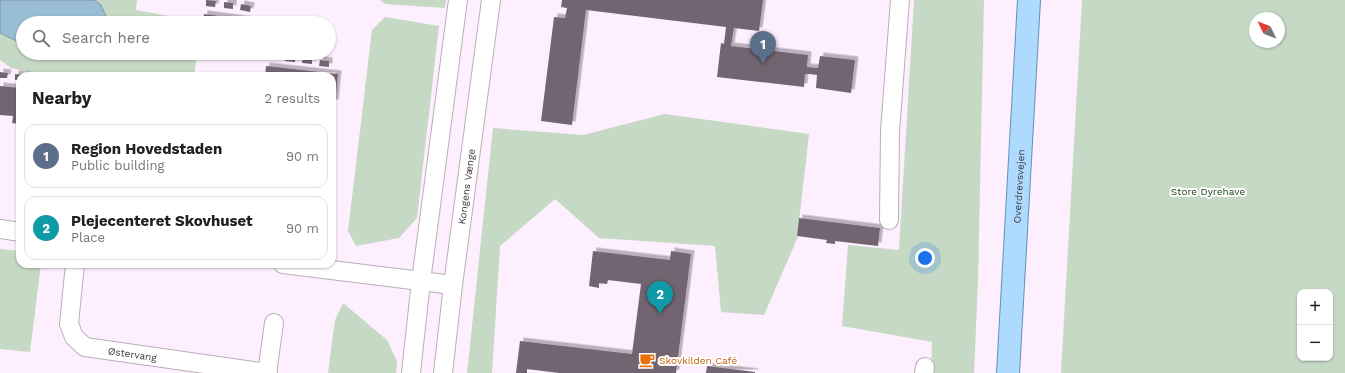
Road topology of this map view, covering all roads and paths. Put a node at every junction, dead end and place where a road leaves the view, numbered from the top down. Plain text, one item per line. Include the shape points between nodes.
1 (458, 0) edge
2 (490, 0) edge
3 (900, 0) edge
4 (1029, 0) edge
5 (889, 220) dead end
6 (0, 229) edge
7 (16, 231) edge
8 (75, 268) edge
9 (315, 268) edge
10 (421, 281) junction
11 (453, 285) junction
12 (274, 323) dead end
13 (268, 373) edge
14 (411, 373) edge
15 (443, 373) edge
16 (1008, 373) edge

1 - 10 street
2 - 11 street, Kongens Vænge
3 - 5 street via 890,131
4 - 16 main road, Overdrevsvejen
6 - 7 street
8 - 13 street, Østervang via 69,324 74,337 85,347
9 - 10 street
10 - 11 street
10 - 14 street
11 - 15 street, Kongens Vænge
12 - 13 street, Østervang

